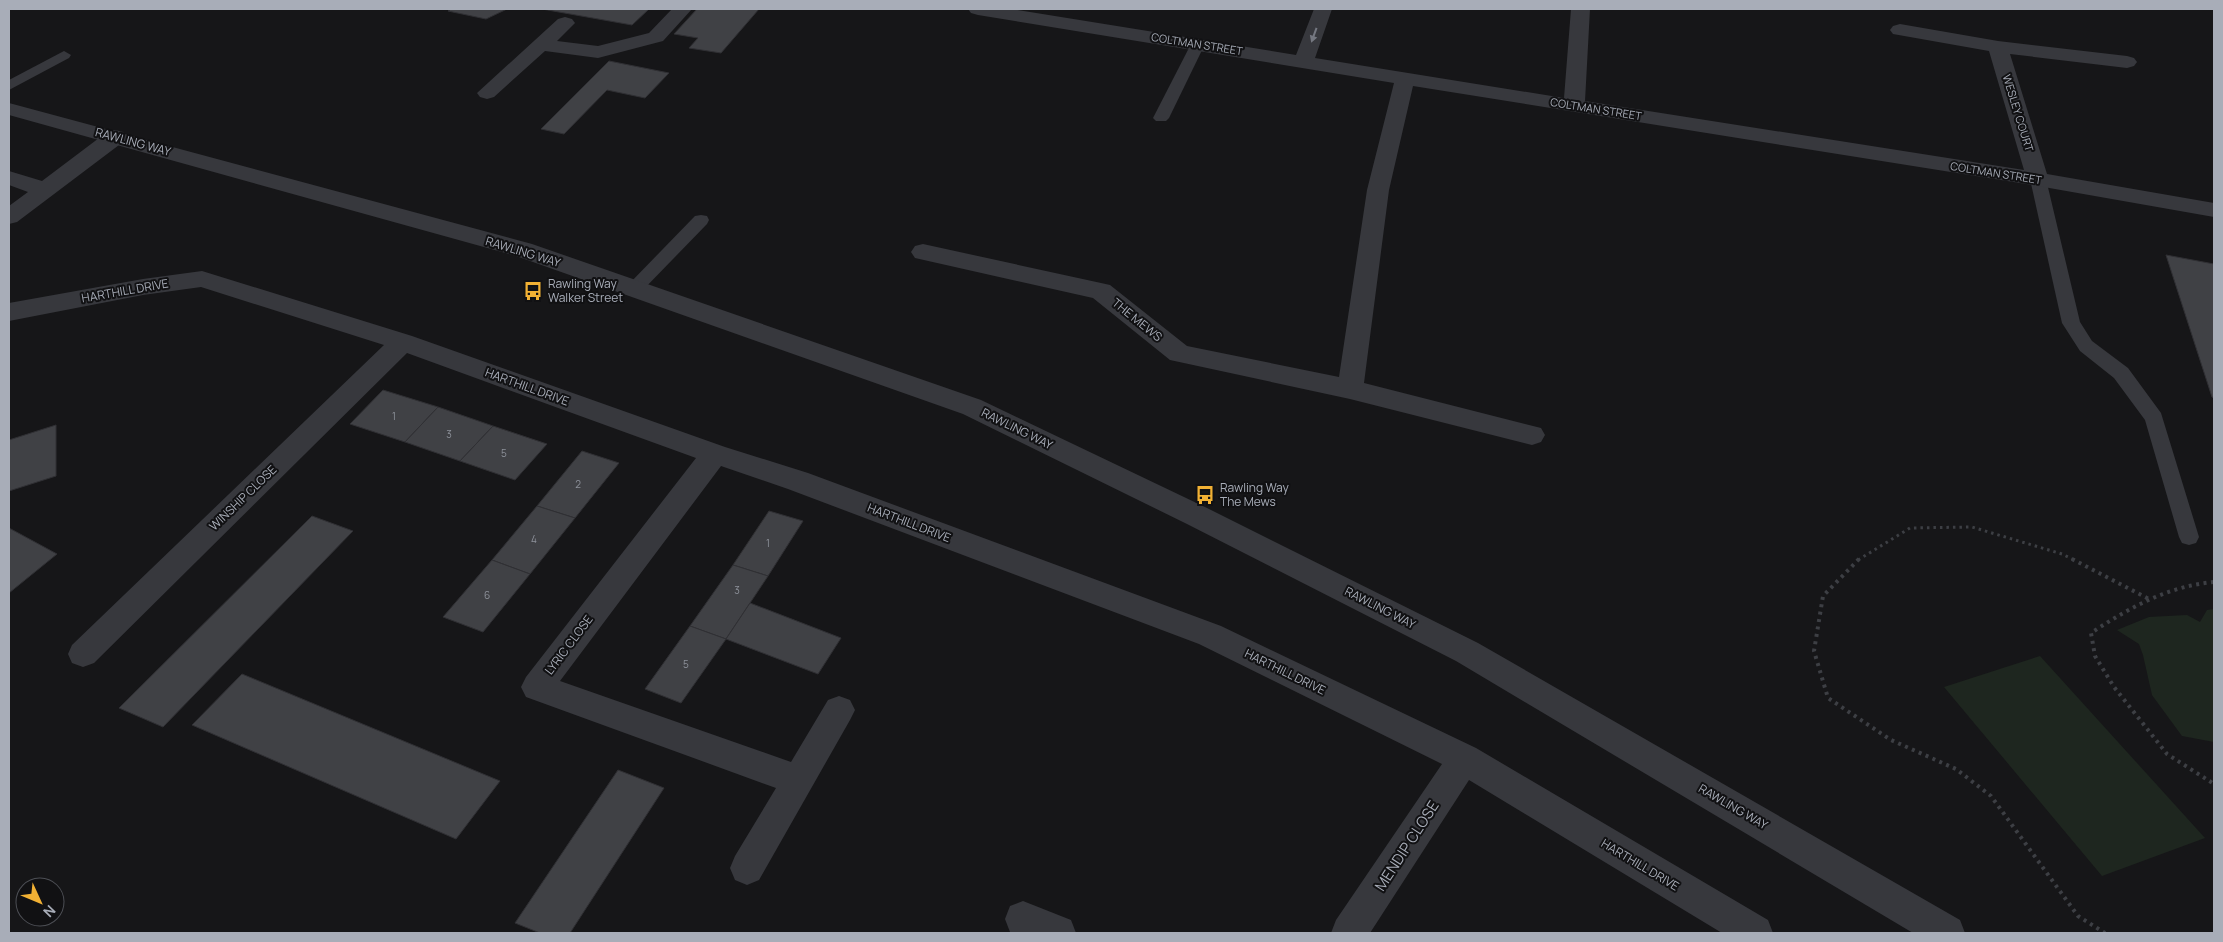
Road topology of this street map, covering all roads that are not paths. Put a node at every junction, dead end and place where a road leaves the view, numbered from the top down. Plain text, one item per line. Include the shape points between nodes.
1 (682, 9) edge
2 (978, 9) edge
3 (1323, 9) edge
4 (1581, 9) edge
5 (565, 23) dead end
6 (1900, 30) dead end
7 (1198, 44) junction
8 (543, 45) junction
9 (1998, 47) junction
10 (64, 55) dead end
11 (1304, 61) junction
12 (2127, 62) dead end
13 (1405, 78) junction
14 (9, 86) edge
15 (487, 93) dead end
16 (1574, 106) junction
17 (9, 109) edge
18 (1160, 118) dead end
19 (115, 137) junction
20 (9, 178) edge
21 (2038, 179) junction
22 (46, 190) junction
23 (2214, 210) edge
24 (9, 217) edge
25 (702, 220) dead end
26 (923, 252) dead end
27 (634, 289) junction
28 (9, 312) edge
29 (404, 342) junction
30 (1350, 389) junction
31 (1532, 435) dead end
32 (715, 454) junction
33 (2189, 537) dead end
34 (83, 654) dead end
35 (839, 710) dead end
36 (1464, 759) junction
37 (797, 780) junction
38 (747, 868) dead end
39 (1023, 919) dead end
40 (1058, 933) edge
41 (1349, 933) edge
42 (1755, 933) edge
43 (1947, 933) edge

1 - 8 street via 656,37 598,52
2 - 7 street, COLTMAN STREET
3 -> 11 street
4 - 16 street
5 - 8 street
6 - 9 street
7 - 11 street, COLTMAN STREET
7 - 18 lane
8 - 15 street
9 - 12 street
9 - 21 street, WESLEY COURT
10 - 14 lane
11 - 13 street, COLTMAN STREET
13 - 16 street, COLTMAN STREET
13 - 30 street via 1378,190
16 - 21 street, COLTMAN STREET
17 - 19 street, RAWLING WAY
19 - 22 street
19 - 27 street, RAWLING WAY via 524,250
20 - 22 street
21 - 23 street, COLTMAN STREET
21 - 33 lane via 2071,323 2086,346 2122,373 2154,418
22 - 24 street
25 - 27 lane
26 - 30 street, THE MEWS via 1102,291 1179,354
27 - 43 street, RAWLING WAY via 972,407 1188,512 1467,652
28 - 29 street, HARTHILL DRIVE via 202,279
29 - 32 street, HARTHILL DRIVE
29 - 34 street, WINSHIP CLOSE
30 - 31 street, THE MEWS
32 - 36 street, HARTHILL DRIVE via 798,481 1210,635
32 - 37 street, LYRIC CLOSE via 537,687
35 - 37 street
36 - 41 street, MENDIP CLOSE
36 - 42 street, HARTHILL DRIVE
37 - 38 street
39 - 40 street

